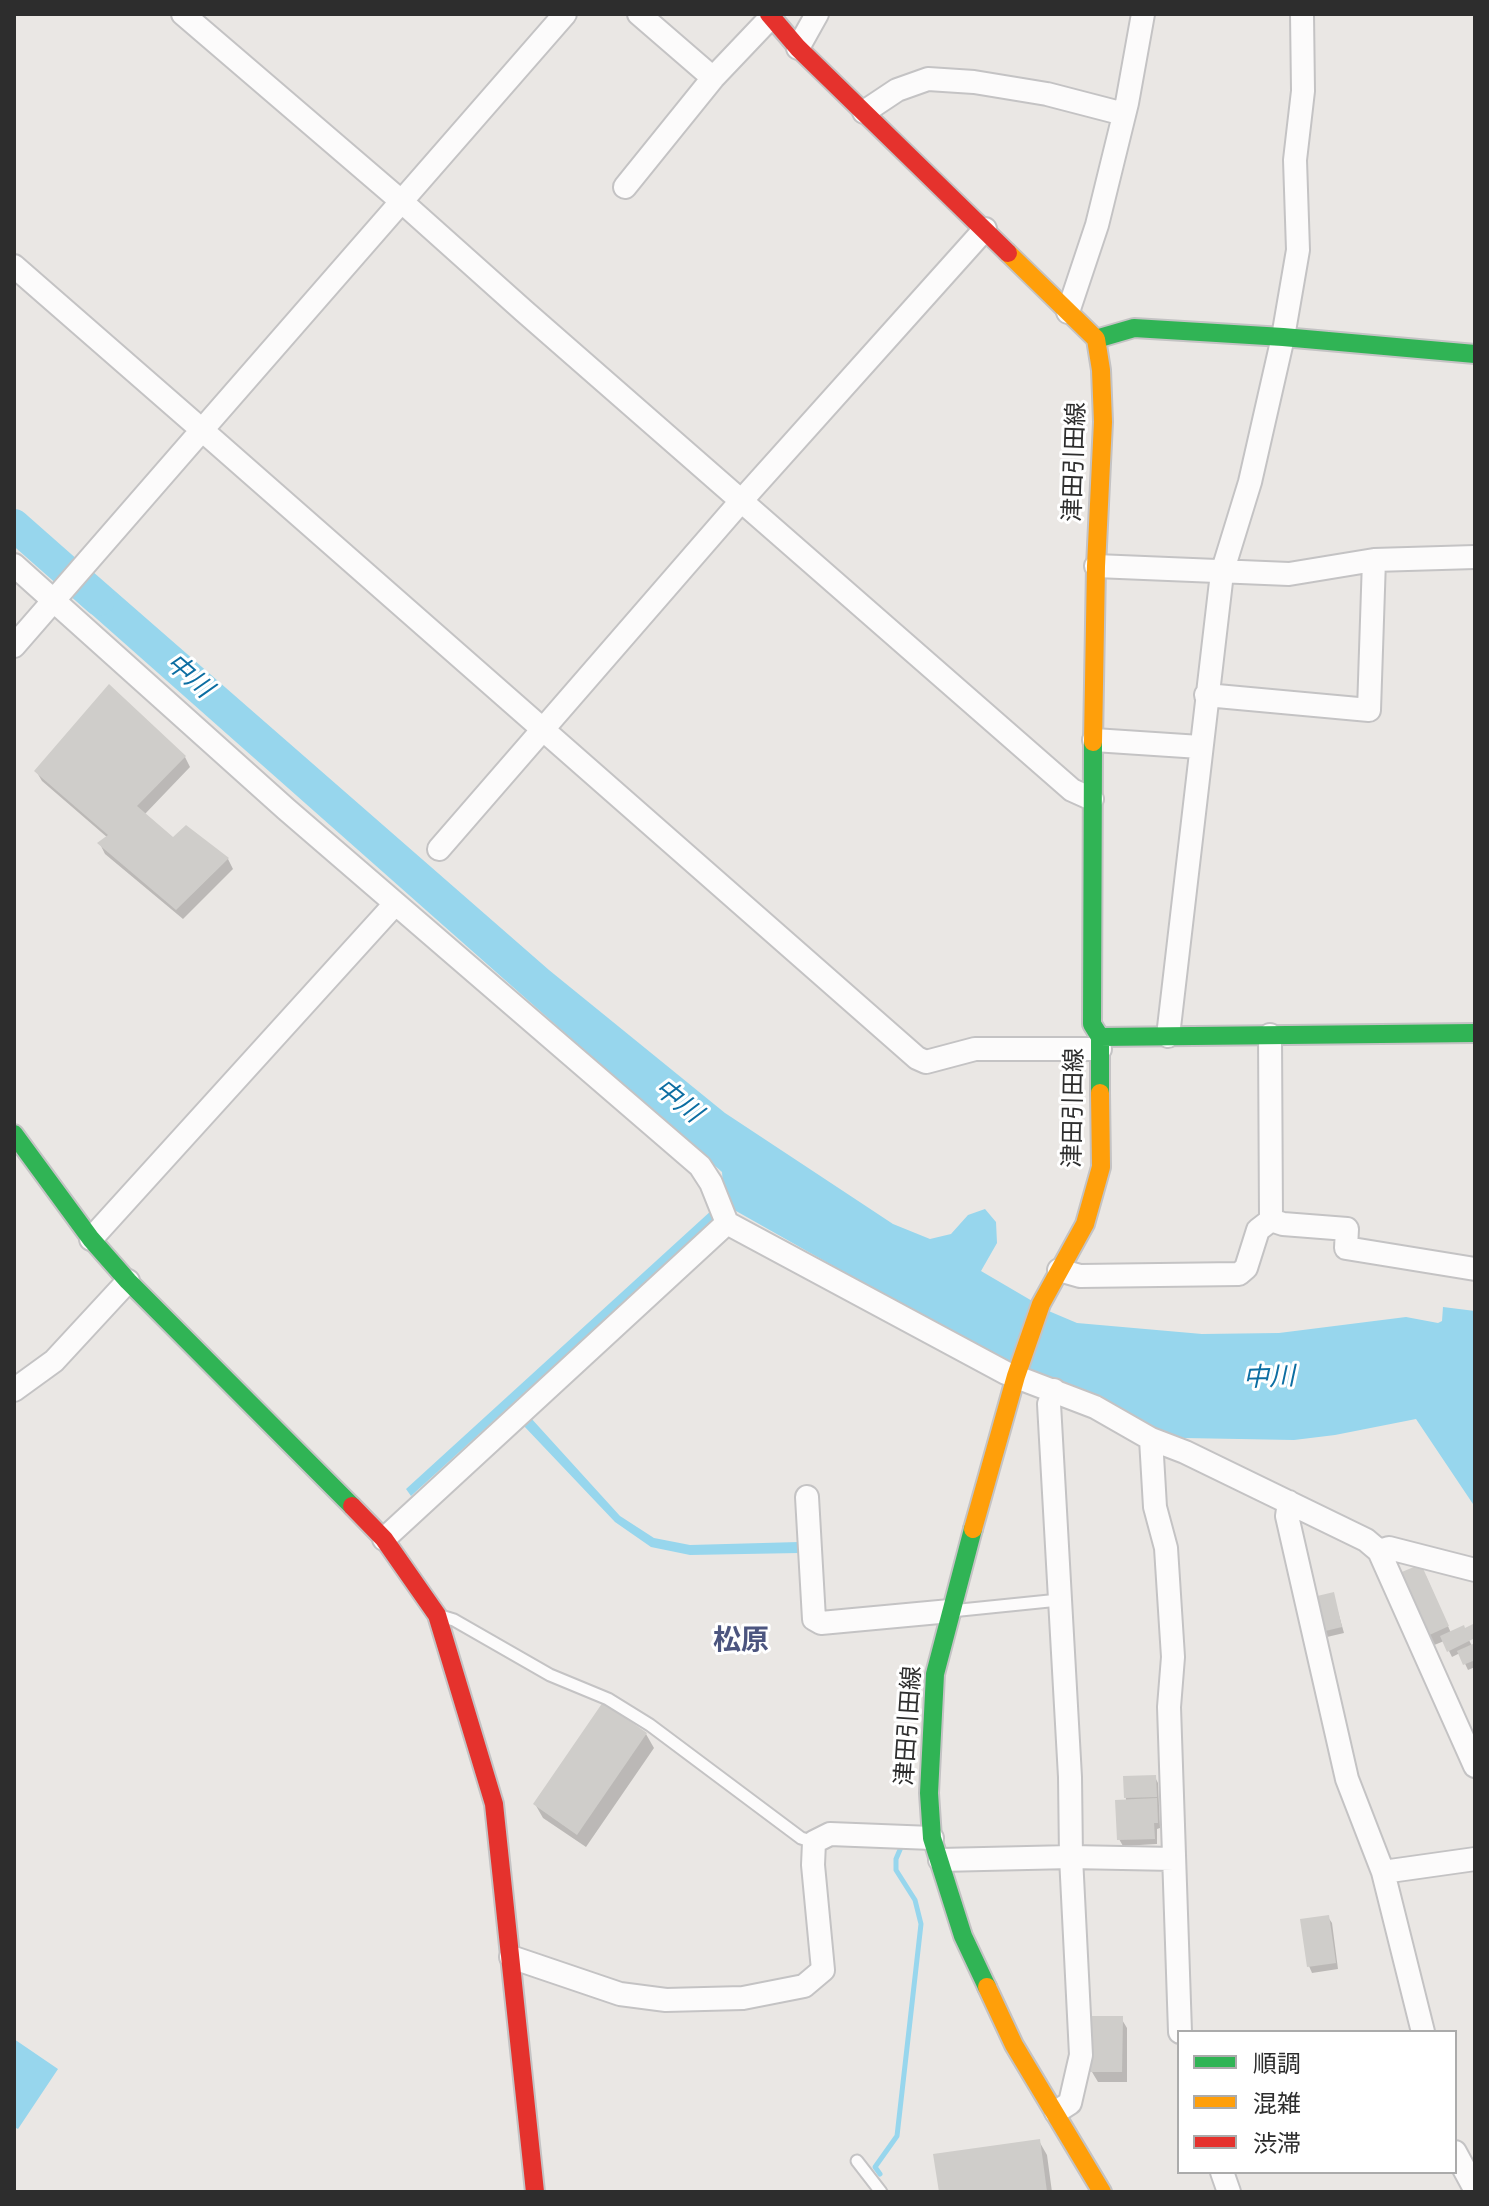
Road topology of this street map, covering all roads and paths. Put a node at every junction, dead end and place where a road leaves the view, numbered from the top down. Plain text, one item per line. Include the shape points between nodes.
1 (183, 14) edge
2 (565, 14) edge
3 (639, 14) edge
4 (817, 14) edge
5 (1143, 14) edge
6 (1302, 14) edge
7 (770, 16) edge
8 (798, 48) junction
9 (713, 78) junction
10 (864, 112) junction
11 (1124, 114) junction
12 (625, 187) dead end
13 (401, 201) junction
14 (985, 229) junction
15 (14, 266) edge
16 (1068, 312) junction
17 (1283, 337) junction
18 (1096, 339) junction
19 (1475, 354) edge
20 (202, 430) junction
21 (742, 500) junction
22 (1475, 557) edge
23 (1374, 560) junction
24 (14, 565) edge
25 (1096, 566) junction
26 (1222, 573) junction
27 (56, 597) junction
28 (14, 646) edge
29 (1206, 695) junction
30 (543, 728) junction
31 (1094, 740) junction
32 (1200, 747) junction
33 (1092, 799) junction
34 (439, 849) dead end
35 (395, 904) junction
36 (1475, 1033) edge
37 (1270, 1035) junction
38 (1168, 1036) junction
39 (1100, 1043) junction
40 (14, 1134) edge
41 (1271, 1220) junction
42 (727, 1223) junction
43 (91, 1239) junction
44 (1475, 1269) edge
45 (1059, 1270) junction
46 (128, 1281) junction
47 (1017, 1373) junction
48 (14, 1390) edge
49 (1054, 1390) junction
50 (1151, 1439) junction
51 (807, 1497) dead end
52 (1289, 1502) junction
53 (384, 1539) junction
54 (1379, 1551) junction
55 (1475, 1570) edge
56 (1059, 1600) junction
57 (950, 1611) junction
58 (437, 1615) junction
59 (1475, 1766) edge
60 (932, 1838) junction
61 (814, 1842) junction
62 (1071, 1857) junction
63 (1174, 1859) junction
64 (1475, 1859) edge
65 (940, 1860) junction
66 (1383, 1872) junction
67 (511, 1957) junction
68 (1180, 2030) edge
69 (1422, 2030) edge
70 (1056, 2112) junction
71 (1457, 2156) edge
72 (857, 2161) dead end
73 (1475, 2189) edge
74 (535, 2192) edge
75 (881, 2192) edge
76 (1102, 2192) edge

1 - 13 street
2 - 13 street
3 - 9 street
4 - 8 street
5 - 11 street
6 - 17 street via 1303,91 1295,160 1298,250
7 - 8 main road
7 - 9 street
8 - 10 main road
9 - 12 street
10 - 11 street via 897,90 928,79 1047,94
10 - 14 main road
11 - 16 street via 1097,225
13 - 20 street
13 - 21 street
14 - 16 main road
14 - 21 street
15 - 20 street
16 - 18 main road
17 - 18 main road via 1134,328
17 - 19 main road
17 - 26 street via 1250,482
18 - 25 main road, 津田引田線 via 1103,422
20 - 27 street
20 - 30 street
21 - 30 street
21 - 33 street via 1072,790
22 - 23 street
23 - 26 street via 1289,574
23 - 29 street via 1369,710
24 - 27 street
25 - 26 street
25 - 31 main road, 津田引田線
26 - 29 street
27 - 28 street
27 - 35 street
29 - 32 street
30 - 34 street
30 - 39 street via 917,1058 926,1062 975,1049
31 - 32 street
31 - 33 main road, 津田引田線
32 - 38 street
33 - 39 main road, 津田引田線 via 1092,1024
35 - 42 street via 700,1166
35 - 43 street
36 - 37 main road
37 - 38 main road
37 - 41 street
38 - 39 main road
39 - 45 main road, 津田引田線 via 1101,1167 1085,1224
40 - 43 main road
41 - 44 street via 1347,1229 1346,1248
41 - 45 street via 1258,1230 1246,1268 1239,1274 1080,1276
42 - 47 street
42 - 53 street
43 - 46 main road
45 - 47 main road, 津田引田線
46 - 48 street via 54,1361
46 - 53 main road
47 - 49 street
47 - 57 main road, 津田引田線
49 - 50 street
49 - 56 street via 1049,1404
50 - 52 street
50 - 63 street via 1173,1657 1169,1707
51 - 57 street via 814,1619 821,1623
52 - 54 street
52 - 66 street via 1287,1516 1347,1779
53 - 58 main road
54 - 55 street via 1389,1548
54 - 59 street
56 - 57 lane
56 - 62 street
57 - 60 main road, 津田引田線 via 935,1674
58 - 61 lane via 550,1675 608,1699 801,1838
58 - 67 main road via 494,1804
60 - 61 street via 830,1834
60 - 65 main road, 津田引田線
61 - 67 street via 823,1970 804,1986 743,1998 666,2000 620,1994
62 - 63 street
62 - 65 street
62 - 70 street via 1081,2055 1070,2103
63 - 68 street
64 - 66 street
65 - 70 main road, 津田引田線 via 963,1936 988,1993
66 - 69 street
67 - 74 main road
70 - 76 main road, 津田引田線
71 - 73 street
72 - 75 lane

